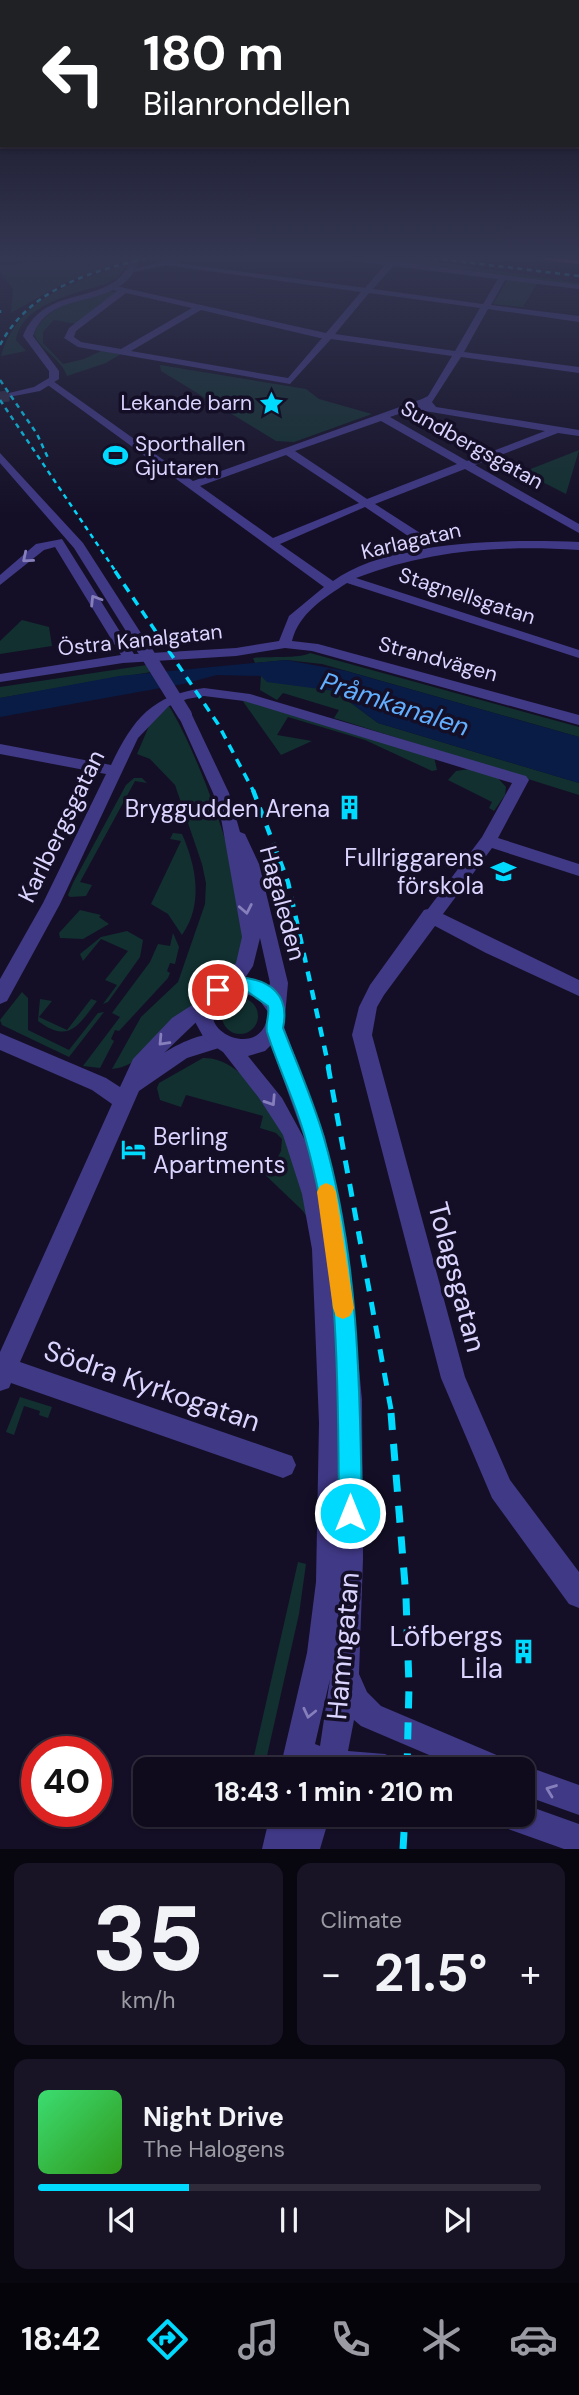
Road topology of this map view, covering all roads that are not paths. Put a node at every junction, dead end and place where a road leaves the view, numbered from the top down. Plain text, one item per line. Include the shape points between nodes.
1 (33, 343) edge
2 (77, 343) edge
3 (137, 343) edge
4 (324, 343) edge
5 (390, 343) edge
6 (464, 343) edge
7 (122, 352) junction
8 (459, 353) junction
9 (579, 370) edge
10 (50, 383) junction
11 (12, 395) tunnel mouth
12 (429, 404) junction
13 (382, 417) junction
14 (556, 430) junction
15 (579, 433) edge
16 (1, 451) edge
17 (287, 451) junction
18 (469, 464) junction
19 (194, 484) junction
20 (361, 505) junction
21 (579, 529) edge
22 (274, 542) junction
23 (427, 543) dead end
24 (579, 546) edge
25 (0, 582) edge
26 (337, 582) junction
27 (285, 644) junction
28 (579, 653) edge
29 (130, 658) junction
30 (0, 678) edge
31 (579, 720) edge
32 (0, 749) edge
33 (116, 771) junction
34 (521, 779) joint
35 (229, 818) junction
36 (488, 841) junction
37 (579, 870) edge
38 (430, 915) junction
39 (227, 986) junction
40 (579, 988) edge
41 (0, 996) edge
42 (205, 1003) junction
43 (275, 1003) junction
44 (275, 1028) junction
45 (0, 1041) edge
46 (223, 1044) junction
47 (126, 1093) junction
48 (2, 1371) edge
49 (283, 1465) dead end
50 (579, 1594) edge
51 (344, 1669) junction
52 (297, 1757) edge
53 (331, 1757) edge
54 (468, 1757) edge
55 (535, 1784) edge
56 (579, 1800) edge
57 (535, 1823) edge
58 (282, 1827) edge
59 (311, 1827) edge
60 (579, 1839) edge
61 (277, 1849) edge
62 (305, 1849) edge

1 - 10 street via 54,371
2 - 7 street
3 - 7 street
4 - 7 street via 290,381
5 - 8 street
6 - 8 street
8 - 9 street
8 - 12 street
10 - 11 street
10 - 19 street, Stagnellsgatan
12 - 13 street via 411,405
12 - 14 street
13 - 17 street
13 - 18 street, Sundbergsgatan
14 - 15 street
14 - 18 street
16 - 35 street, Hagaleden, bridge via 79,546 186,715
17 - 19 street
17 - 20 street
18 - 20 street
18 - 21 street, Sundbergsgatan
19 - 22 street, Stagnellsgatan
20 - 22 street
20 - 23 street
22 - 26 street, Stagnellsgatan
24 - 26 street, Karlagatan via 505,542 468,547 376,566
29 -> 25 street via 58,541 40,547
26 - 27 street, Karlagatan via 292,620
26 - 28 street, Stagnellsgatan
27 - 29 street, Östra Kanalgatan via 236,652
27 - 31 street, Strandvägen via 313,647
29 - 30 street, Östra Kanalgatan
32 - 33 street
33 - 34 street, Karlbergsgatan via 132,736 164,703 184,695 224,693
33 - 41 street, Karlbergsgatan
34 - 36 street, Tolagsgatan
35 -> 39 street, Hagaleden via 251,937 244,966
35 - 43 street, Hagaleden via 251,864 279,982
36 - 37 street
36 - 38 street, Tolagsgatan
38 - 40 street
38 - 50 street, Tolagsgatan via 368,1007 362,1035 453,1378 501,1489
39 - 42 street
39 - 43 street via 250,985
42 - 46 street via 203,1024
42 -> 47 street via 148,1057
43 - 44 street
44 - 46 street via 251,1046
44 - 51 street, Hamngatan via 314,1137 332,1216 341,1286 350,1466
45 - 47 street
46 - 47 street via 181,1052
46 -> 52 street, Hamngatan via 262,1087 296,1139 309,1179 322,1254 331,1391 329,1566 320,1662
47 - 48 street
48 - 49 street, Södra Kyrkogatan
51 - 53 street, Hamngatan
51 - 54 street via 356,1702 371,1716
56 -> 55 street
57 - 60 street
58 - 61 street
59 - 62 street

